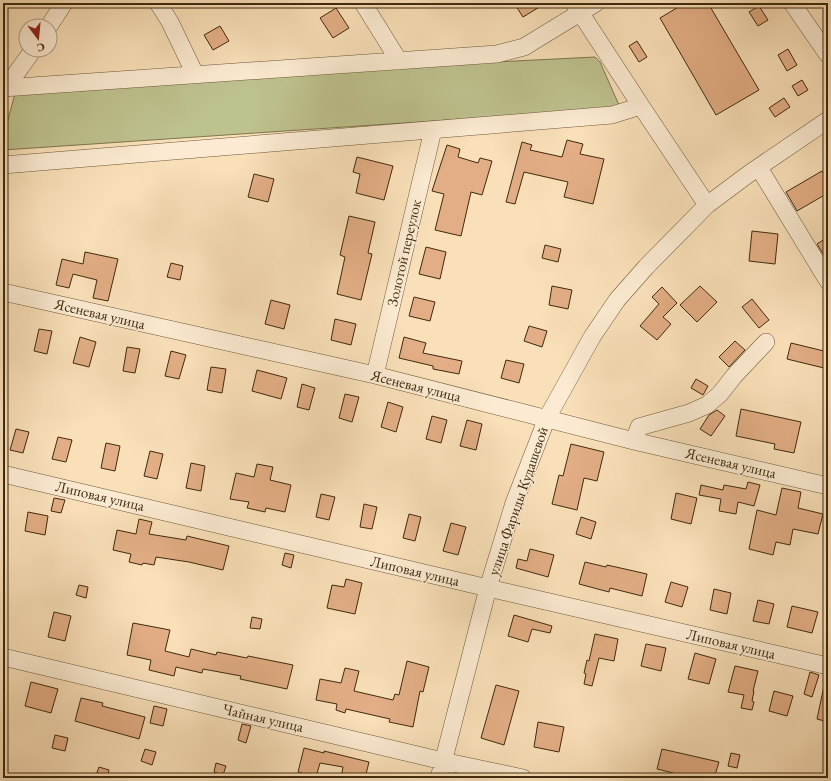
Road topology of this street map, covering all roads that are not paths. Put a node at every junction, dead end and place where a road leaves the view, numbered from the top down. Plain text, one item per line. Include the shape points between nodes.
1 (64, 3) edge
2 (158, 3) edge
3 (363, 3) edge
4 (596, 3) edge
5 (792, 3) edge
6 (577, 8) edge
7 (54, 18) edge
8 (828, 55) edge
9 (27, 58) edge
10 (400, 61) junction
11 (195, 74) junction
12 (3, 87) edge
13 (641, 106) junction
14 (828, 120) edge
15 (433, 130) junction
16 (3, 165) edge
17 (758, 168) junction
18 (707, 205) junction
19 (828, 281) edge
20 (3, 292) edge
21 (766, 342) dead end
22 (375, 375) junction
23 (547, 418) junction
24 (634, 441) junction
25 (3, 474) edge
26 (828, 486) edge
27 (488, 588) junction
28 (3, 656) edge
29 (828, 666) edge
30 (443, 761) junction
31 (439, 778) edge
32 (523, 778) edge

1 - 7 street
2 - 11 street
3 - 10 street
4 - 6 street
5 - 8 street
6 - 10 street via 524,47 497,54
6 - 13 street
9 - 12 street via 15,76
10 - 11 street
11 - 12 street
13 - 15 street via 612,115
13 - 18 street
14 - 17 street, улица Фариды Кудашевой
15 - 16 street
15 - 22 street, Золотой переулок
17 - 18 street, улица Фариды Кудашевой
17 - 19 street
18 - 23 street, улица Фариды Кудашевой via 617,300 592,337
20 - 22 street, Ясеневая улица
21 - 24 street via 707,405 689,413 639,427
22 - 23 street, Ясеневая улица
23 - 24 street, Ясеневая улица
23 - 27 street, улица Фариды Кудашевой via 514,503
24 - 26 street, Ясеневая улица
25 - 27 street, Липовая улица
27 - 29 street, Липовая улица
27 - 30 street, улица Фариды Кудашевой
28 - 30 street, Чайная улица
30 - 31 street, улица Фариды Кудашевой
30 - 32 street, Чайная улица

